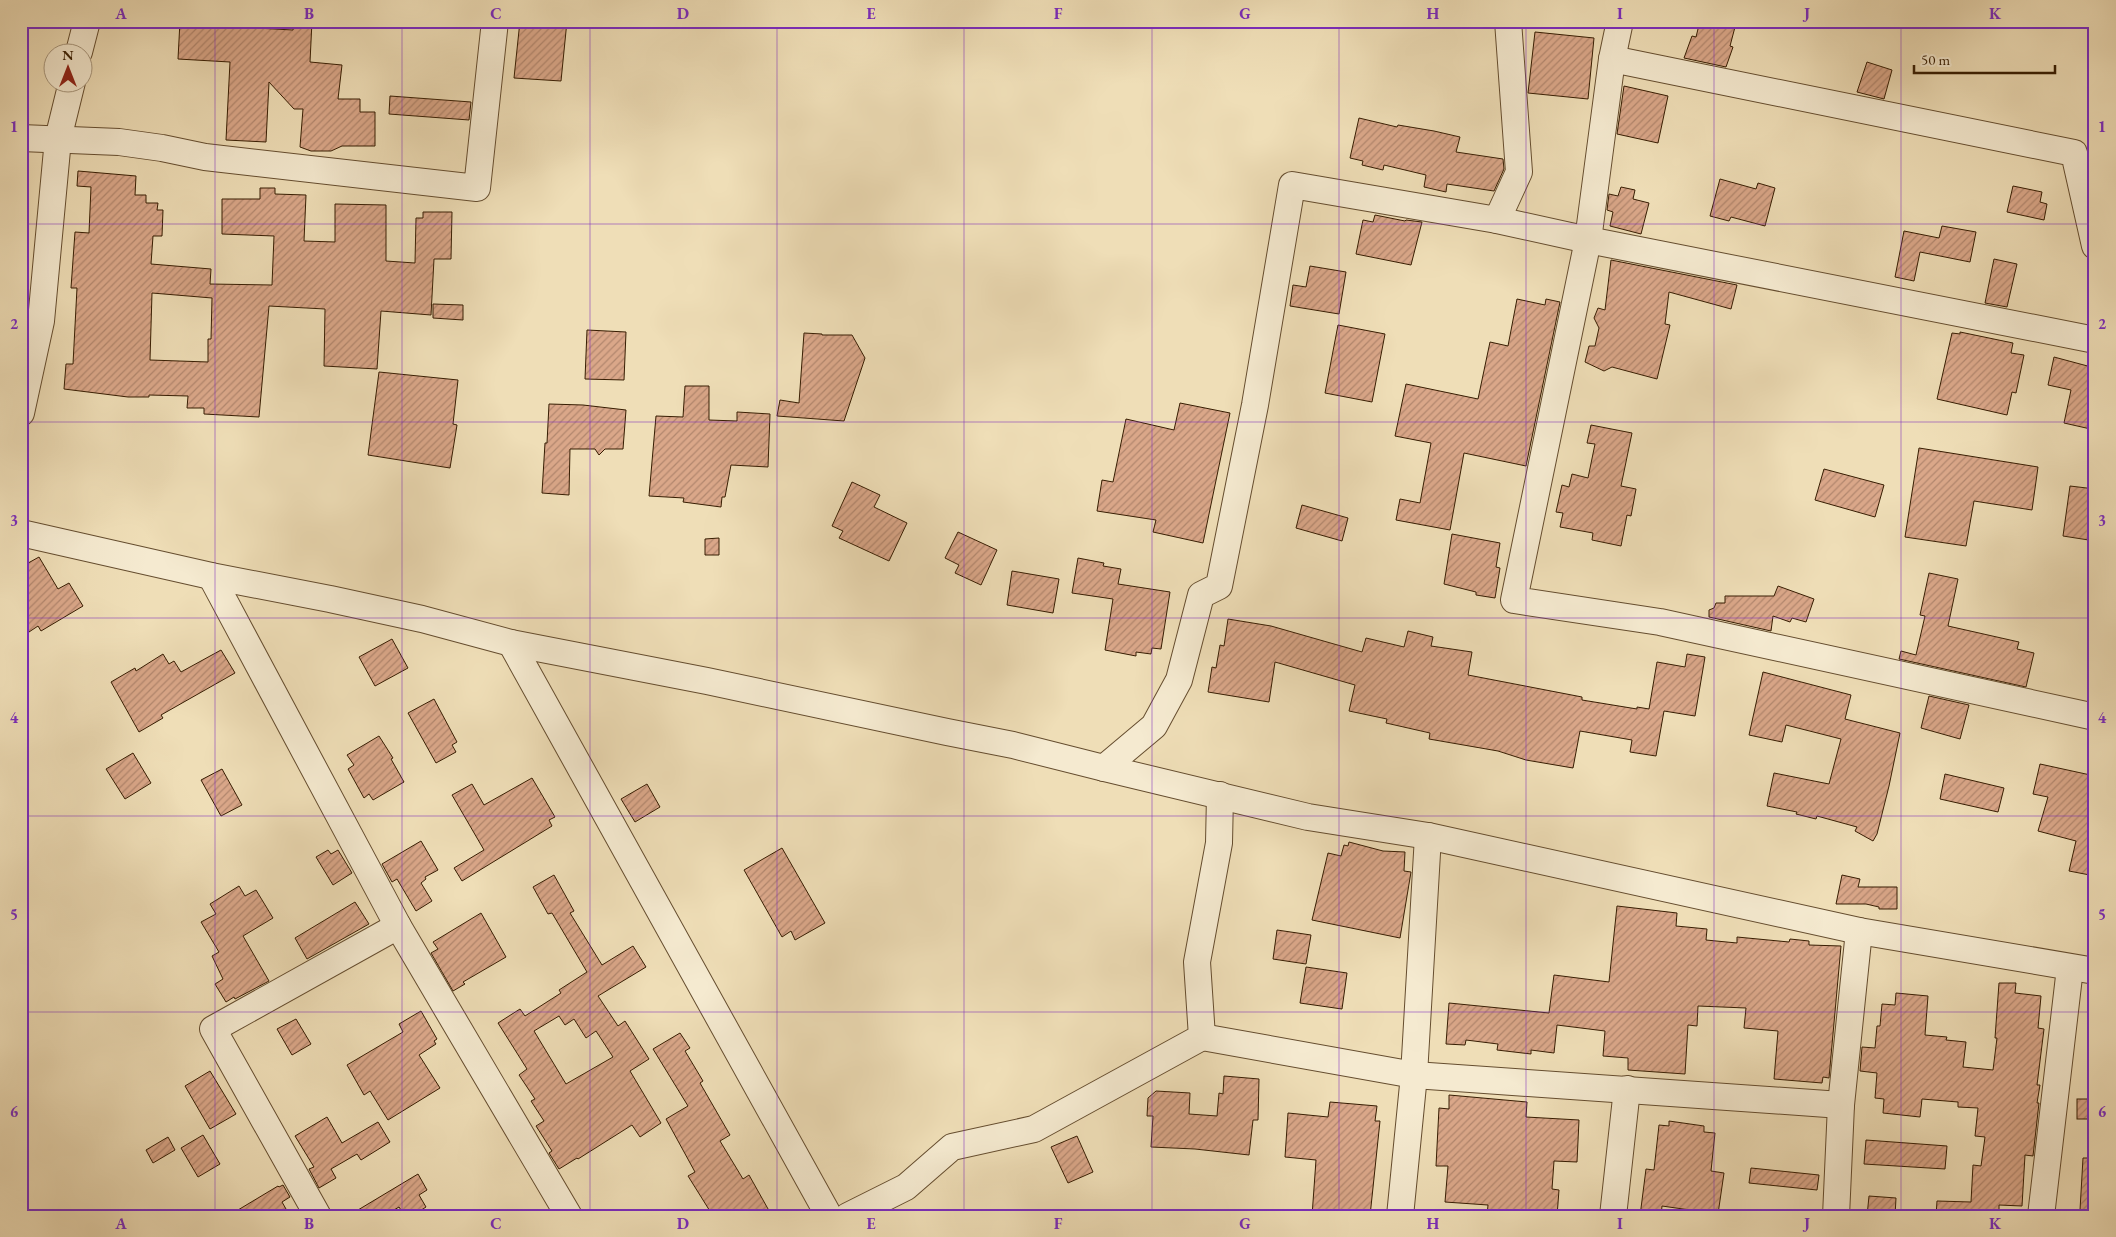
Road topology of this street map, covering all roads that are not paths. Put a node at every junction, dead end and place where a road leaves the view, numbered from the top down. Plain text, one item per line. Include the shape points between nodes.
1 (87, 21) edge
2 (495, 21) edge
3 (1508, 21) edge
4 (1620, 21) edge
5 (82, 42) edge
6 (1612, 59) junction
7 (70, 92) edge
8 (21, 138) edge
9 (58, 139) junction
10 (1497, 220) junction
11 (1588, 240) junction
12 (2095, 246) edge
13 (2095, 340) edge
14 (21, 413) edge
15 (21, 532) edge
16 (211, 576) junction
17 (511, 643) junction
18 (2095, 717) edge
19 (1104, 768) junction
20 (1220, 795) junction
21 (1428, 836) junction
22 (398, 926) junction
23 (1859, 931) junction
24 (2082, 970) edge
25 (1202, 1037) junction
26 (1414, 1075) junction
27 (1627, 1089) junction
28 (1841, 1106) junction
29 (318, 1216) edge
30 (568, 1216) edge
31 (829, 1216) edge
32 (848, 1216) edge
33 (1400, 1216) edge
34 (1613, 1216) edge
35 (1836, 1216) edge
36 (2041, 1216) edge

1 - 5 street
2 - 9 street via 477,188 205,157 119,142
3 - 10 street via 1519,172
4 - 6 street
6 - 11 street
6 - 12 street via 2074,153
7 - 9 street
8 - 9 street
9 - 14 street via 41,321
10 - 11 street
10 - 19 street via 1292,186 1255,405 1219,586 1201,595 1179,680 1154,726
11 - 13 street
11 - 18 street via 1514,600 1660,622
15 - 16 street
16 - 17 street via 422,619
16 - 22 street
17 - 19 street via 707,680 1013,745
17 - 31 street
19 - 20 street
20 - 21 street via 1308,817
20 - 25 street via 1218,843 1197,962
21 - 23 street
21 - 26 street
22 - 29 street via 213,1029
22 - 30 street
23 - 24 street
23 - 28 street
24 - 36 street
25 - 26 street
25 - 32 street via 1034,1129 952,1147 906,1187
26 - 27 street
26 - 33 street
27 - 28 street
27 - 34 street
28 - 35 street

